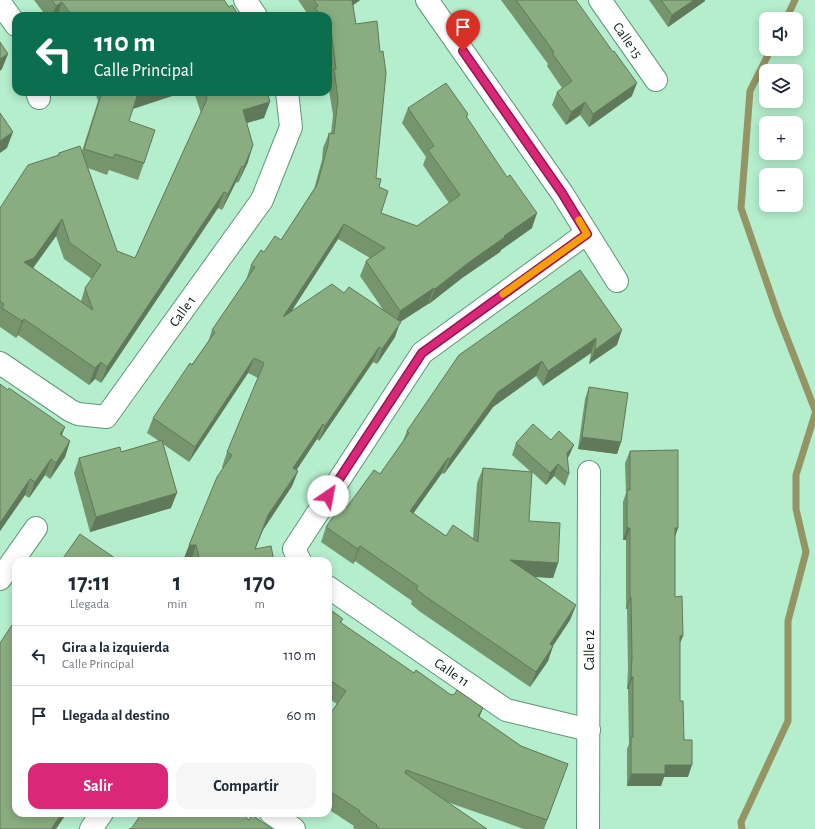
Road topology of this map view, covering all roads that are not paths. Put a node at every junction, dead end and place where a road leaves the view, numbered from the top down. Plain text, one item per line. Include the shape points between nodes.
1 (245, 0) edge
2 (427, 0) edge
3 (600, 0) edge
4 (0, 3) edge
5 (253, 12) edge
6 (12, 20) edge
7 (656, 80) dead end
8 (287, 96) edge
9 (587, 234) junction
10 (617, 281) dead end
11 (0, 362) edge
12 (589, 472) dead end
13 (36, 528) dead end
14 (16, 557) edge
15 (298, 557) edge
16 (12, 562) edge
17 (0, 579) edge
18 (332, 590) edge
19 (589, 730) junction
20 (99, 817) edge
21 (277, 817) edge
22 (91, 829) edge
23 (294, 829) edge
24 (588, 829) edge

1 - 5 street
2 - 9 street via 562,193
3 - 7 street, Calle 15
4 - 6 street
8 - 11 street, Calle 1 via 291,127 262,200 106,417 71,411
9 - 10 street
9 - 15 street via 422,353 294,549
12 - 19 street, Calle 12
13 - 14 street
16 - 17 street
18 - 19 street, Calle 11 via 506,710
19 - 24 street, Calle 12
20 - 22 street
21 - 23 street

